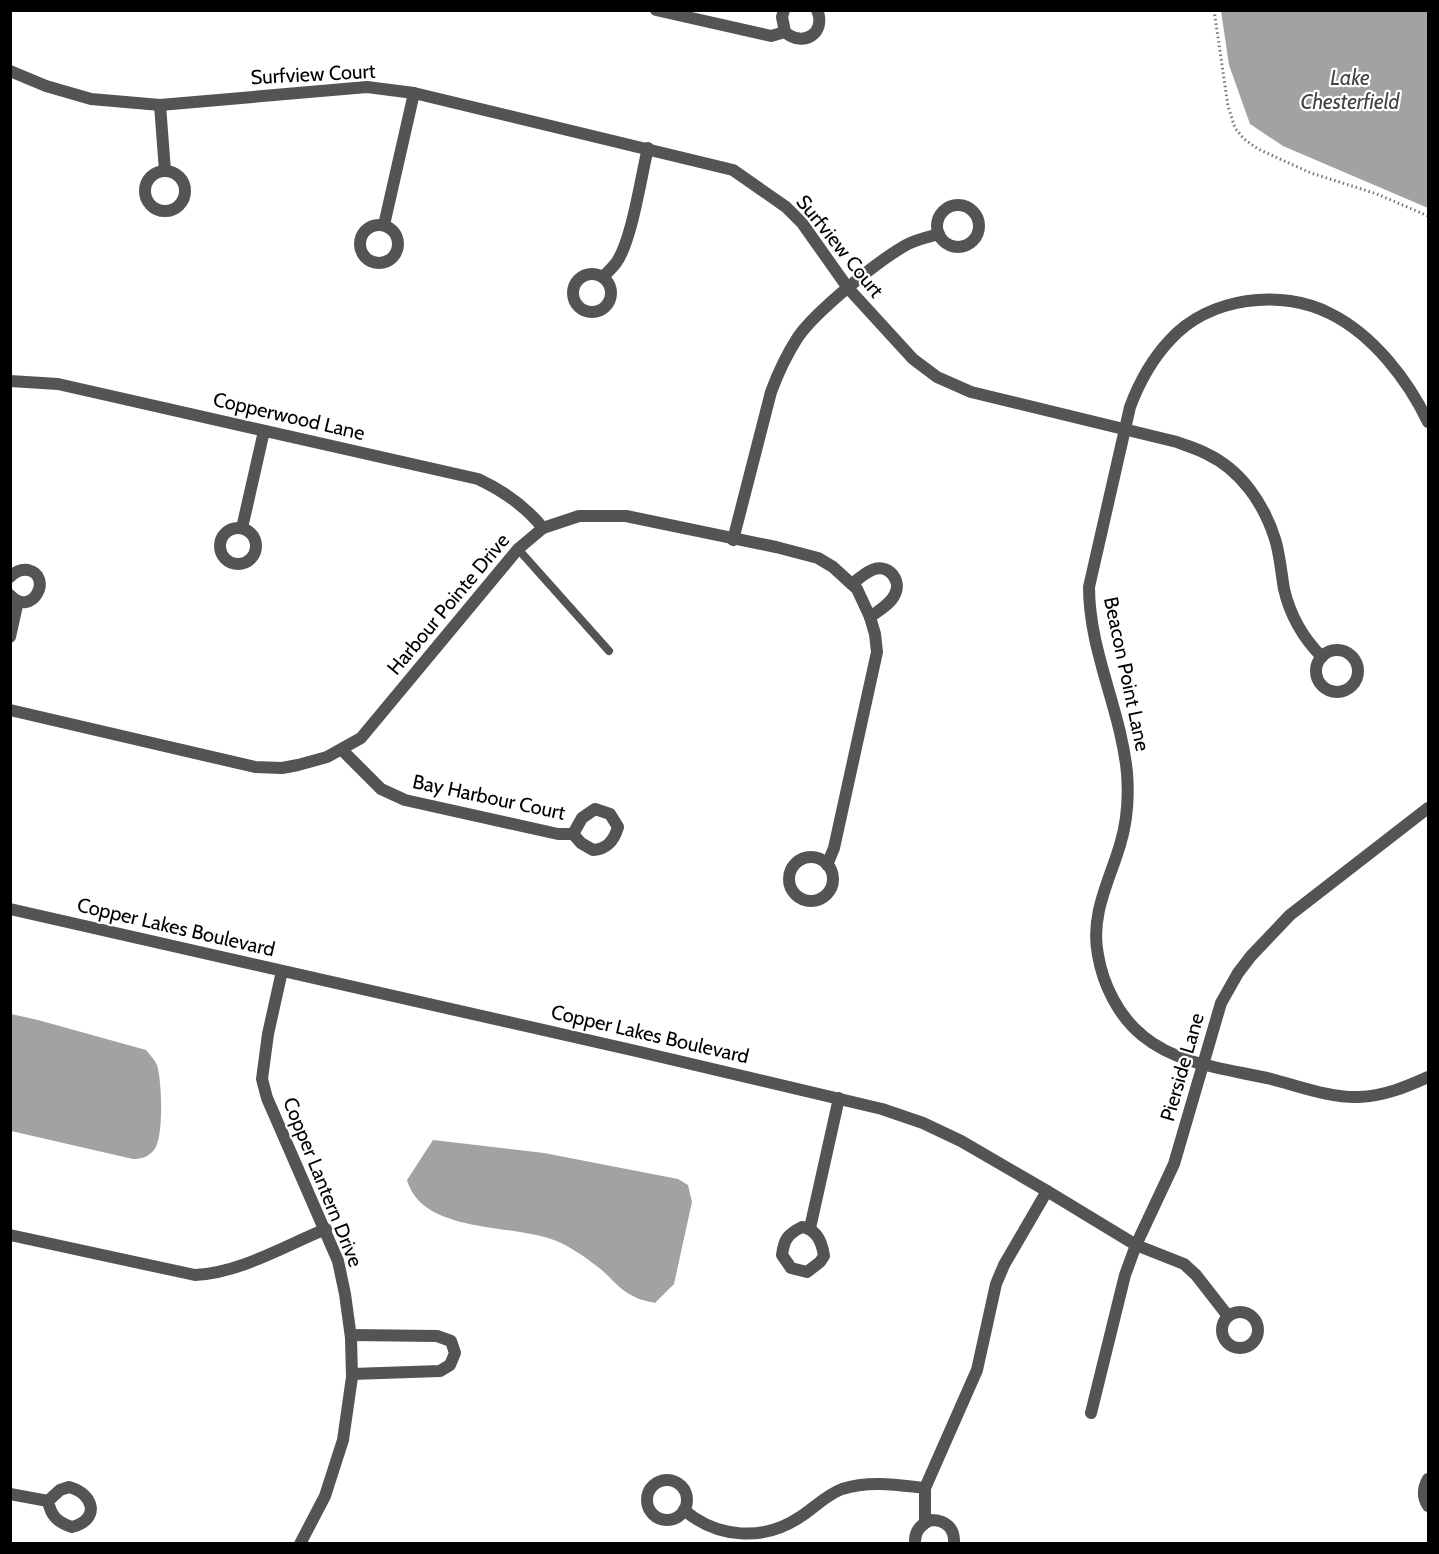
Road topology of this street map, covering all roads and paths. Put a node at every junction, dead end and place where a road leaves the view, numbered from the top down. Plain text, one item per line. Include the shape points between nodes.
1 (656, 10) edge
2 (784, 10) edge
3 (817, 10) edge
4 (1214, 10) edge
5 (785, 32) junction
6 (10, 71) edge
7 (414, 93) junction
8 (160, 105) junction
9 (648, 148) junction
10 (165, 171) dead end
11 (1428, 216) edge
12 (384, 225) dead end
13 (939, 234) dead end
14 (603, 277) dead end
15 (848, 288) junction
16 (10, 381) edge
17 (1428, 422) edge
18 (1125, 429) junction
19 (264, 431) junction
20 (243, 528) dead end
21 (543, 528) junction
22 (734, 540) junction
23 (518, 549) junction
24 (10, 577) edge
25 (852, 584) junction
26 (14, 598) edge
27 (870, 617) junction
28 (10, 637) edge
29 (609, 651) dead end
30 (1322, 657) dead end
31 (10, 710) edge
32 (342, 750) junction
33 (1428, 808) edge
34 (573, 834) dead end
35 (827, 865) dead end
36 (10, 909) edge
37 (282, 971) junction
38 (1201, 1065) junction
39 (1428, 1077) edge
40 (839, 1098) junction
41 (1047, 1191) junction
42 (810, 1228) dead end
43 (326, 1229) junction
44 (10, 1235) edge
45 (1136, 1245) junction
46 (1228, 1316) dead end
47 (351, 1335) junction
48 (352, 1374) junction
49 (1090, 1413) dead end
50 (1428, 1479) edge
51 (925, 1488) junction
52 (10, 1494) edge
53 (48, 1501) dead end
54 (1428, 1506) edge
55 (684, 1510) dead end
56 (925, 1523) junction
57 (300, 1544) edge
58 (915, 1544) edge
59 (954, 1544) edge

1 - 5 street via 771,36
2 - 5 street
3 - 5 street via 819,23 812,36 798,39
4 - 11 path via 1228,106 1235,128 1244,139 1311,173 1377,194
6 - 8 street, Surfview Court via 91,99
7 - 8 street, Surfview Court via 367,87
7 - 9 street, Surfview Court
7 - 12 street
8 - 10 street
9 - 14 street via 624,245 617,262
9 - 15 street, Surfview Court via 734,170 754,183 802,223
13 - 15 street via 906,245
15 - 18 street, Surfview Court via 914,359 937,377 971,392
15 - 22 street via 799,336 778,373 764,414
16 - 19 street, Copperwood Lane via 58,384
17 - 18 street, Beacon Point Lane via 1396,371 1353,328 1331,313 1301,303 1260,299 1210,313 1170,339 1136,391
18 - 30 street, Surfview Court via 1208,454 1246,485 1258,501 1275,540 1290,610 1308,643
18 - 38 street, Beacon Point Lane via 1089,587 1097,650 1127,772 1128,800 1121,842 1097,916 1097,954 1107,985 1130,1024 1155,1045
19 - 20 street
19 - 21 street, Copperwood Lane via 477,478 503,490
21 - 22 street, Harbour Pointe Drive via 579,516 626,516
21 - 23 street, Harbour Pointe Drive
22 - 25 street, Harbour Pointe Drive via 819,558
23 - 29 lane
23 - 32 street, Harbour Pointe Drive via 361,738
24 - 26 street via 19,571 29,571 40,582 36,597 27,602
25 - 27 street, Harbour Pointe Drive
25 - 27 street via 879,568 895,577 898,586 894,598
26 - 28 street
27 - 35 street, Harbour Pointe Drive via 877,652
31 - 32 street, Harbour Pointe Drive via 255,767 298,765
32 - 34 street, Bay Harbour Court via 381,789 405,801
33 - 38 street, Pierside Lane via 1268,936 1238,973 1221,1003
36 - 37 street, Copper Lakes Boulevard
37 - 40 street, Copper Lakes Boulevard
37 - 43 street, Copper Lantern Drive via 262,1079
38 - 39 street, Beacon Point Lane via 1359,1097 1397,1092
38 - 45 street, Pierside Lane via 1174,1164
40 - 41 street, Copper Lakes Boulevard via 923,1123
40 - 42 street
41 - 45 street, Copper Lakes Boulevard
41 - 51 street via 996,1284 977,1370
43 - 44 street via 237,1266 195,1275
43 - 47 street, Copper Lantern Drive via 338,1261
45 - 46 street, Copper Lakes Boulevard via 1184,1264
45 - 49 street, Pierside Lane
47 - 48 street, Copper Lantern Drive
47 - 48 street via 437,1336 451,1341 455,1353 450,1365 440,1371
48 - 57 street, Copper Lantern Drive via 335,1469
50 - 54 street via 1424,1489
51 - 55 street via 879,1483 842,1489 799,1518 762,1532 742,1534 717,1530 696,1521
51 - 56 street
52 - 53 street
56 - 58 street via 916,1533
56 - 59 street via 945,1522 954,1533

